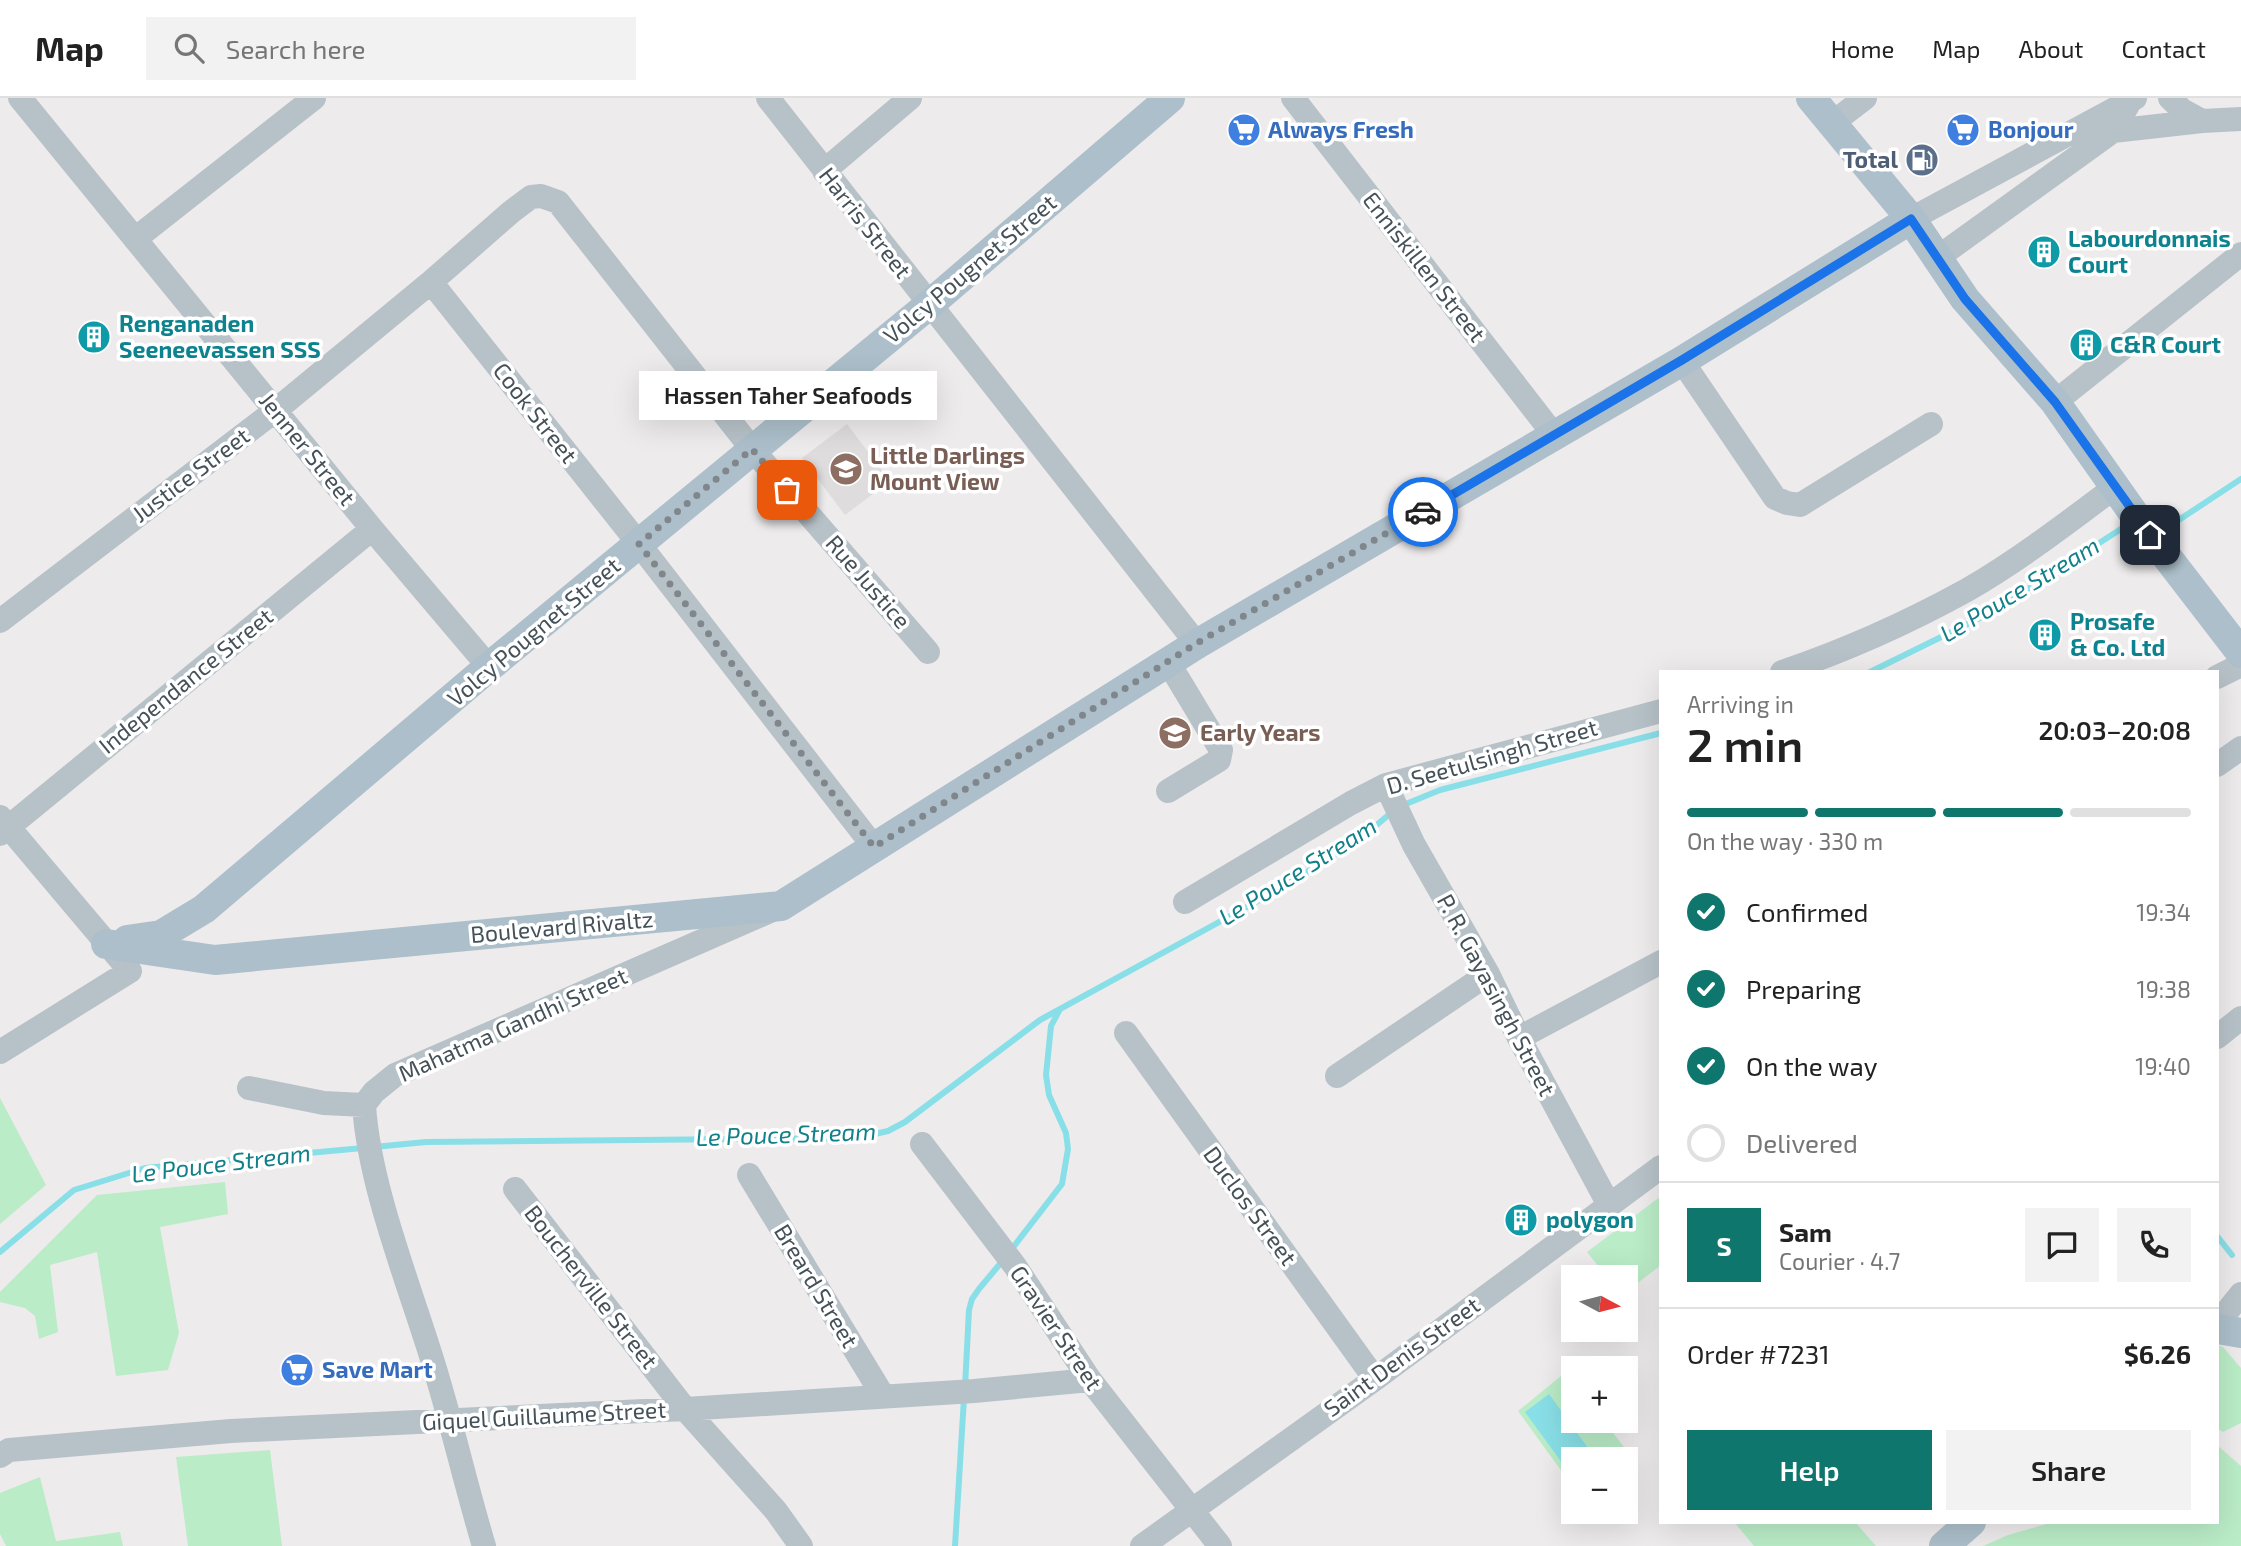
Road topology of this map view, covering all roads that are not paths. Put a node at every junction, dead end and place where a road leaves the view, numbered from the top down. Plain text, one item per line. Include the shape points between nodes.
1 (20, 98) edge
2 (314, 98) edge
3 (768, 98) edge
4 (910, 98) edge
5 (1170, 98) edge
6 (1293, 98) edge
7 (1811, 98) edge
8 (1865, 98) edge
9 (2170, 98) edge
10 (2132, 100) edge
11 (2241, 119) edge
12 (2202, 121) junction
13 (1831, 124) junction
14 (2113, 131) junction
15 (2018, 162) junction
16 (824, 171) junction
17 (2035, 189) junction
18 (1911, 219) junction
19 (135, 239) junction
20 (2241, 254) edge
21 (1937, 258) junction
22 (431, 282) junction
23 (930, 304) junction
24 (1682, 360) junction
25 (2055, 402) junction
26 (276, 410) junction
27 (1931, 424) dead end
28 (1554, 435) junction
29 (752, 449) junction
30 (2115, 487) junction
31 (372, 528) junction
32 (639, 544) junction
33 (0, 621) edge
34 (1197, 643) junction
35 (928, 652) dead end
36 (2241, 653) edge
37 (1168, 662) junction
38 (2241, 665) edge
39 (489, 667) junction
40 (1788, 670) edge
41 (2219, 676) edge
42 (1659, 712) edge
43 (1386, 785) junction
44 (1168, 791) dead end
45 (3, 826) edge
46 (874, 847) junction
47 (1185, 902) dead end
48 (781, 906) junction
49 (106, 944) junction
50 (1659, 963) edge
51 (1488, 974) junction
52 (2241, 1018) edge
53 (1126, 1033) dead end
54 (2219, 1035) edge
55 (1518, 1038) junction
56 (0, 1052) edge
57 (1337, 1076) dead end
58 (249, 1088) dead end
59 (364, 1105) junction
60 (922, 1144) dead end
61 (1659, 1168) edge
62 (749, 1175) dead end
63 (515, 1189) dead end
64 (1609, 1205) junction
65 (2241, 1294) edge
66 (2219, 1324) edge
67 (2219, 1328) edge
68 (2241, 1333) edge
69 (1375, 1379) junction
70 (1090, 1380) junction
71 (883, 1396) junction
72 (685, 1409) junction
73 (451, 1421) junction
74 (0, 1456) edge
75 (1192, 1511) junction
76 (1969, 1524) edge
77 (484, 1546) edge
78 (801, 1546) edge
79 (1142, 1546) edge
80 (1220, 1546) edge
81 (1944, 1546) edge

1 - 19 street, Jenner Street
2 - 19 street
3 - 16 street, Harris Street
4 - 16 street
5 - 23 main road, Volcy Pougnet Street
6 - 28 street, Enniskillen Street
7 - 13 main road
8 - 13 street
9 - 12 street
10 - 14 street
10 - 15 street
11 - 12 street
12 - 14 street
13 - 18 main road
14 - 17 street
15 - 17 street
15 - 18 street
16 - 23 street, Harris Street
17 - 21 street
18 - 21 main road
18 - 24 main road
19 - 26 street, Jenner Street
20 - 25 street
21 - 25 main road via 1965,299
22 - 26 street, Justice Street
22 - 29 street, Justice Street via 531,197 558,202
22 - 32 street, Cook Street
23 - 29 main road, Volcy Pougnet Street
23 - 34 street, Harris Street
24 - 27 street via 1774,498 1787,503 1800,505
24 - 28 main road
25 - 30 main road
26 - 31 street, Jenner Street
26 - 33 street, Justice Street
28 - 34 main road
29 - 32 main road, Volcy Pougnet Street
29 - 35 street, Rue Justice
30 - 36 main road
30 - 40 street via 2051,536 1966,590 1836,654
31 - 39 street, Jenner Street
31 - 45 street, Independance Street
32 - 39 main road, Volcy Pougnet Street
32 - 46 street, Cook Street
34 - 37 main road
37 - 44 street via 1222,756
37 - 46 main road
38 - 41 street
39 - 49 main road, Volcy Pougnet Street via 204,909 161,935
42 - 43 street, D. Seetulsingh Street
43 - 47 street, D. Seetulsingh Street
43 - 51 street, P. R. Gayasingh Street via 1414,845
45 - 49 street
46 - 48 main road
48 - 49 main road, Boulevard Rivaltz via 215,960
48 - 59 street, Mahatma Gandhi Street via 395,1075
49 - 56 street via 130,971
50 - 55 street
51 - 55 street, P. R. Gayasingh Street
51 - 57 street
52 - 54 street
53 - 69 street, Duclos Street
55 - 64 street, P. R. Gayasingh Street
58 - 59 street via 324,1103
59 - 73 street via 378,1179
60 - 70 street, Gravier Street via 1015,1266
61 - 64 street, Saint Denis Street
62 - 71 street, Breard Street
63 - 72 street, Boucherville Street
64 - 69 street, Saint Denis Street
65 - 66 street
67 - 68 main road
69 - 75 street, Saint Denis Street
70 - 71 street, Giquel Guillaume Street
70 - 75 street, Gravier Street
71 - 72 street, Giquel Guillaume Street
72 - 73 street, Giquel Guillaume Street
72 - 78 street, Boucherville Street via 776,1511
73 - 74 street, Giquel Guillaume Street via 231,1431 9,1450
73 - 77 street
75 - 79 street, Saint Denis Street
75 - 80 street, Gravier Street
76 - 81 main road

